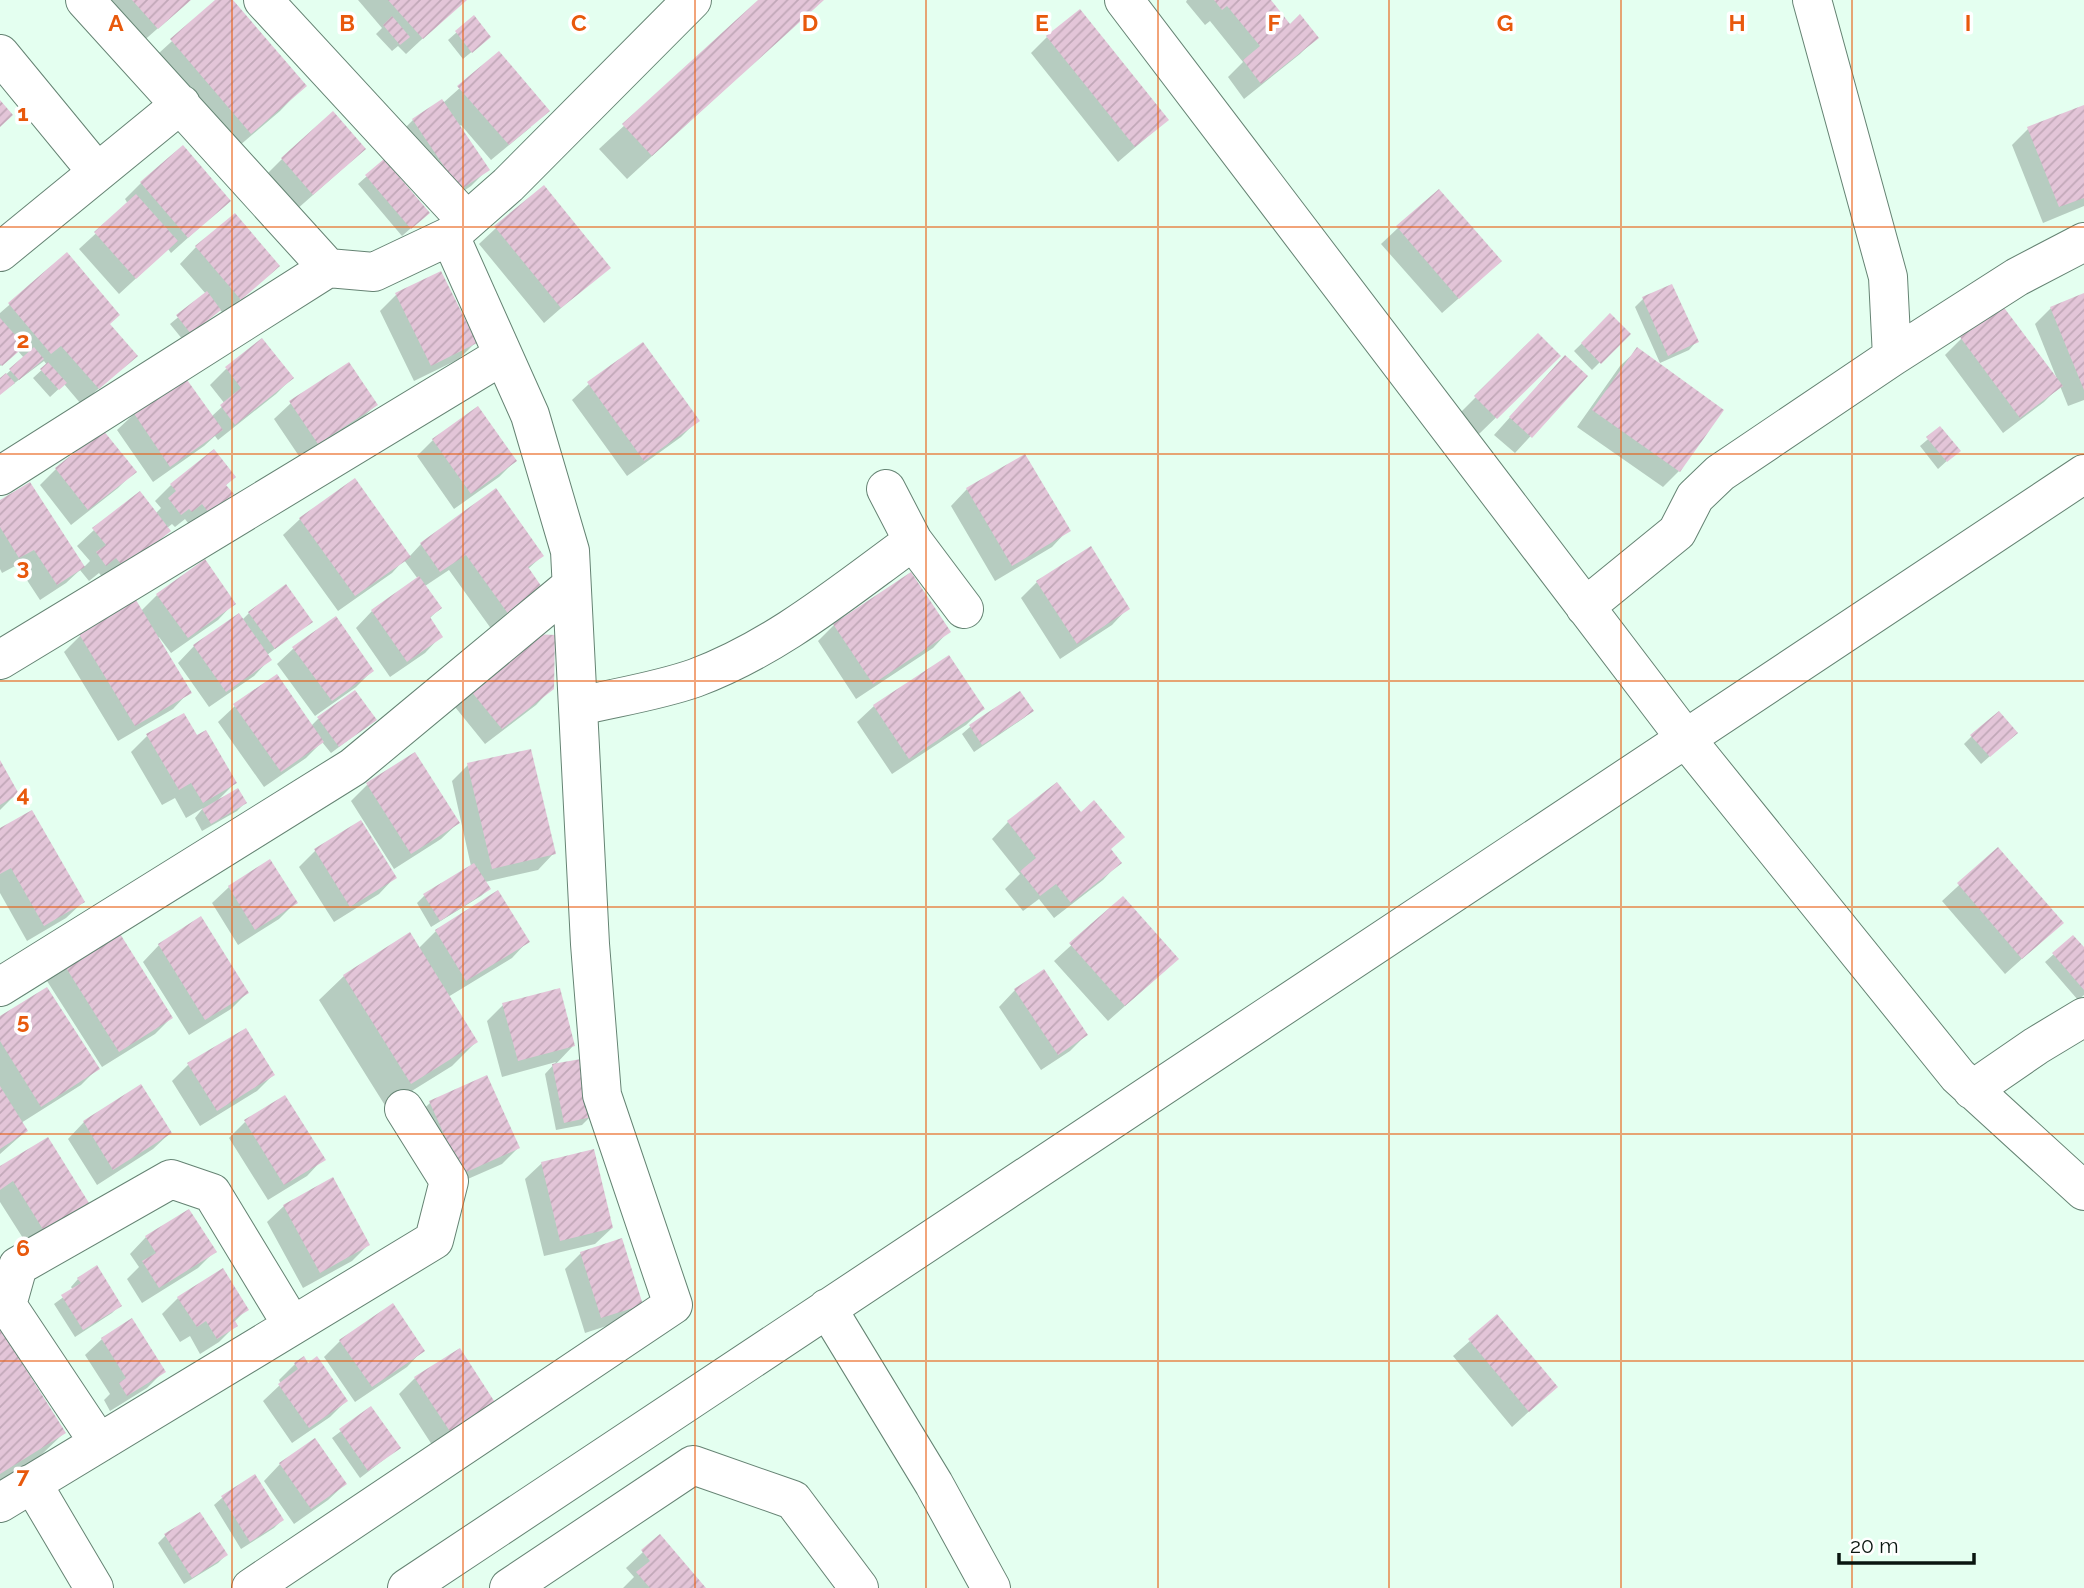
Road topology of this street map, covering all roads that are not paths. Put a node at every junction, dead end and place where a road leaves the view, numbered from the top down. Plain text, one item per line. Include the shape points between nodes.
1 (85, 0) edge
2 (263, 0) edge
3 (692, 0) edge
4 (1124, 0) edge
5 (1812, 0) edge
6 (0, 54) edge
7 (181, 104) junction
8 (97, 172) junction
9 (459, 228) junction
10 (2084, 242) edge
11 (0, 252) edge
12 (328, 268) junction
13 (503, 355) junction
14 (1892, 357) junction
15 (2084, 474) edge
16 (0, 476) edge
17 (886, 489) dead end
18 (913, 541) junction
19 (571, 586) junction
20 (1585, 607) junction
21 (964, 609) dead end
22 (0, 660) edge
23 (580, 706) junction
24 (1686, 739) junction
25 (0, 987) edge
26 (2084, 1017) edge
27 (1972, 1090) junction
28 (404, 1109) dead end
29 (2084, 1191) edge
30 (827, 1308) junction
31 (292, 1325) junction
32 (99, 1443) junction
33 (32, 1483) junction
34 (0, 1503) edge
35 (94, 1588) edge
36 (251, 1588) edge
37 (407, 1588) edge
38 (509, 1588) edge
39 (859, 1588) edge
40 (990, 1588) edge

1 - 7 street
2 - 9 street
3 - 9 street via 508,185
4 - 20 street
5 - 14 street via 1888,276
6 - 8 street
7 - 8 street
7 - 12 street
8 - 11 street
9 - 12 street via 374,272
9 - 13 street
10 - 14 street via 2017,277
12 - 16 street
13 - 19 street via 530,415 570,551
13 - 22 street
14 - 20 street via 1720,473 1695,497 1678,531
15 - 24 street
17 - 18 street
18 - 21 street
18 - 23 street via 809,617 752,652 695,678
19 - 23 street
19 - 25 street via 353,767
20 - 24 street
23 - 36 street via 602,1095 673,1305
24 - 27 street
24 - 30 street
26 - 27 street
27 - 29 street
28 - 31 street via 449,1181 434,1240
30 - 37 street
30 - 40 street
31 - 32 street
31 - 32 street via 212,1193 171,1179 18,1266 7,1305
32 - 33 street
33 - 34 street
33 - 35 street
38 - 39 street via 693,1465 793,1500

